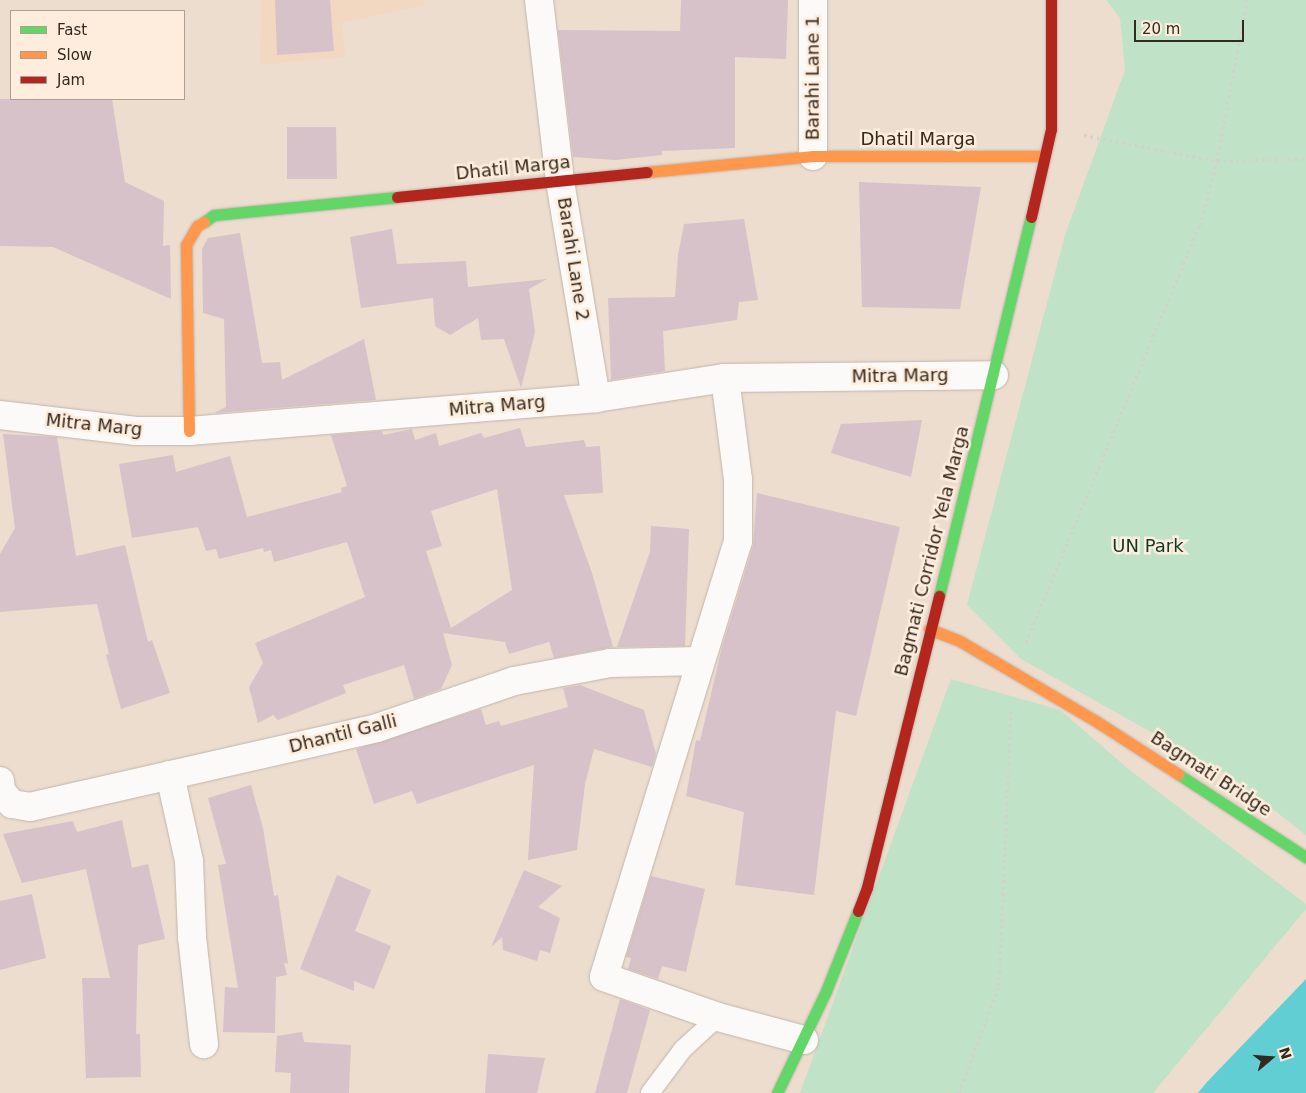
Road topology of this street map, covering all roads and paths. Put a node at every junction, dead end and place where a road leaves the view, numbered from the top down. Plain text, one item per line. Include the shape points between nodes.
1 (539, 0) edge
2 (813, 0) edge
3 (1051, 0) edge
4 (1247, 0) edge
5 (1051, 129) junction
6 (813, 156) junction
7 (1044, 156) junction
8 (1306, 159) edge
9 (1217, 161) junction
10 (560, 181) junction
11 (994, 375) junction
12 (725, 378) junction
13 (596, 398) junction
14 (0, 415) edge
15 (189, 431) junction
16 (929, 629) junction
17 (700, 661) junction
18 (1013, 671) junction
19 (170, 774) junction
20 (0, 781) edge
21 (1306, 857) edge
22 (718, 1017) junction
23 (804, 1040) junction
24 (204, 1044) dead end
25 (650, 1093) edge
26 (777, 1093) edge
27 (958, 1093) edge

1 - 10 street, Barahi Lane 2
2 - 6 street, Barahi Lane 1
3 - 5 main road, Bagmati Corridor Yela Marga via 1054,26
4 - 9 path
5 - 7 main road, Bagmati Corridor Yela Marga
5 - 9 path
6 - 7 main road, Dhatil Marga
6 - 10 main road, Dhatil Marga
7 - 11 main road, Bagmati Corridor Yela Marga
8 - 9 path
9 - 18 path via 1200,225
10 - 13 street, Barahi Lane 2
10 - 15 main road, Dhatil Marga via 214,215 197,226 186,245
11 - 12 street, Mitra Marg
11 - 16 main road, Bagmati Corridor Yela Marga
12 - 13 street, Mitra Marg
12 - 17 street via 738,480 738,542
13 - 15 street, Mitra Marg
14 - 15 street, Mitra Marg via 136,431
16 - 18 main road, Bagmati Bridge via 960,641
16 - 23 main road, Bagmati Corridor Yela Marga via 867,887
17 - 19 street, Dhantil Galli via 610,663 514,681 376,728
17 - 22 street via 604,977
18 - 21 main road, Bagmati Bridge
18 - 27 path via 999,986
19 - 20 street, Dhantil Galli via 30,807 12,804 2,791
19 - 24 street via 189,862 192,937
22 - 23 street
22 - 25 lane via 682,1049
23 - 26 main road, Bagmati Corridor Yela Marga

